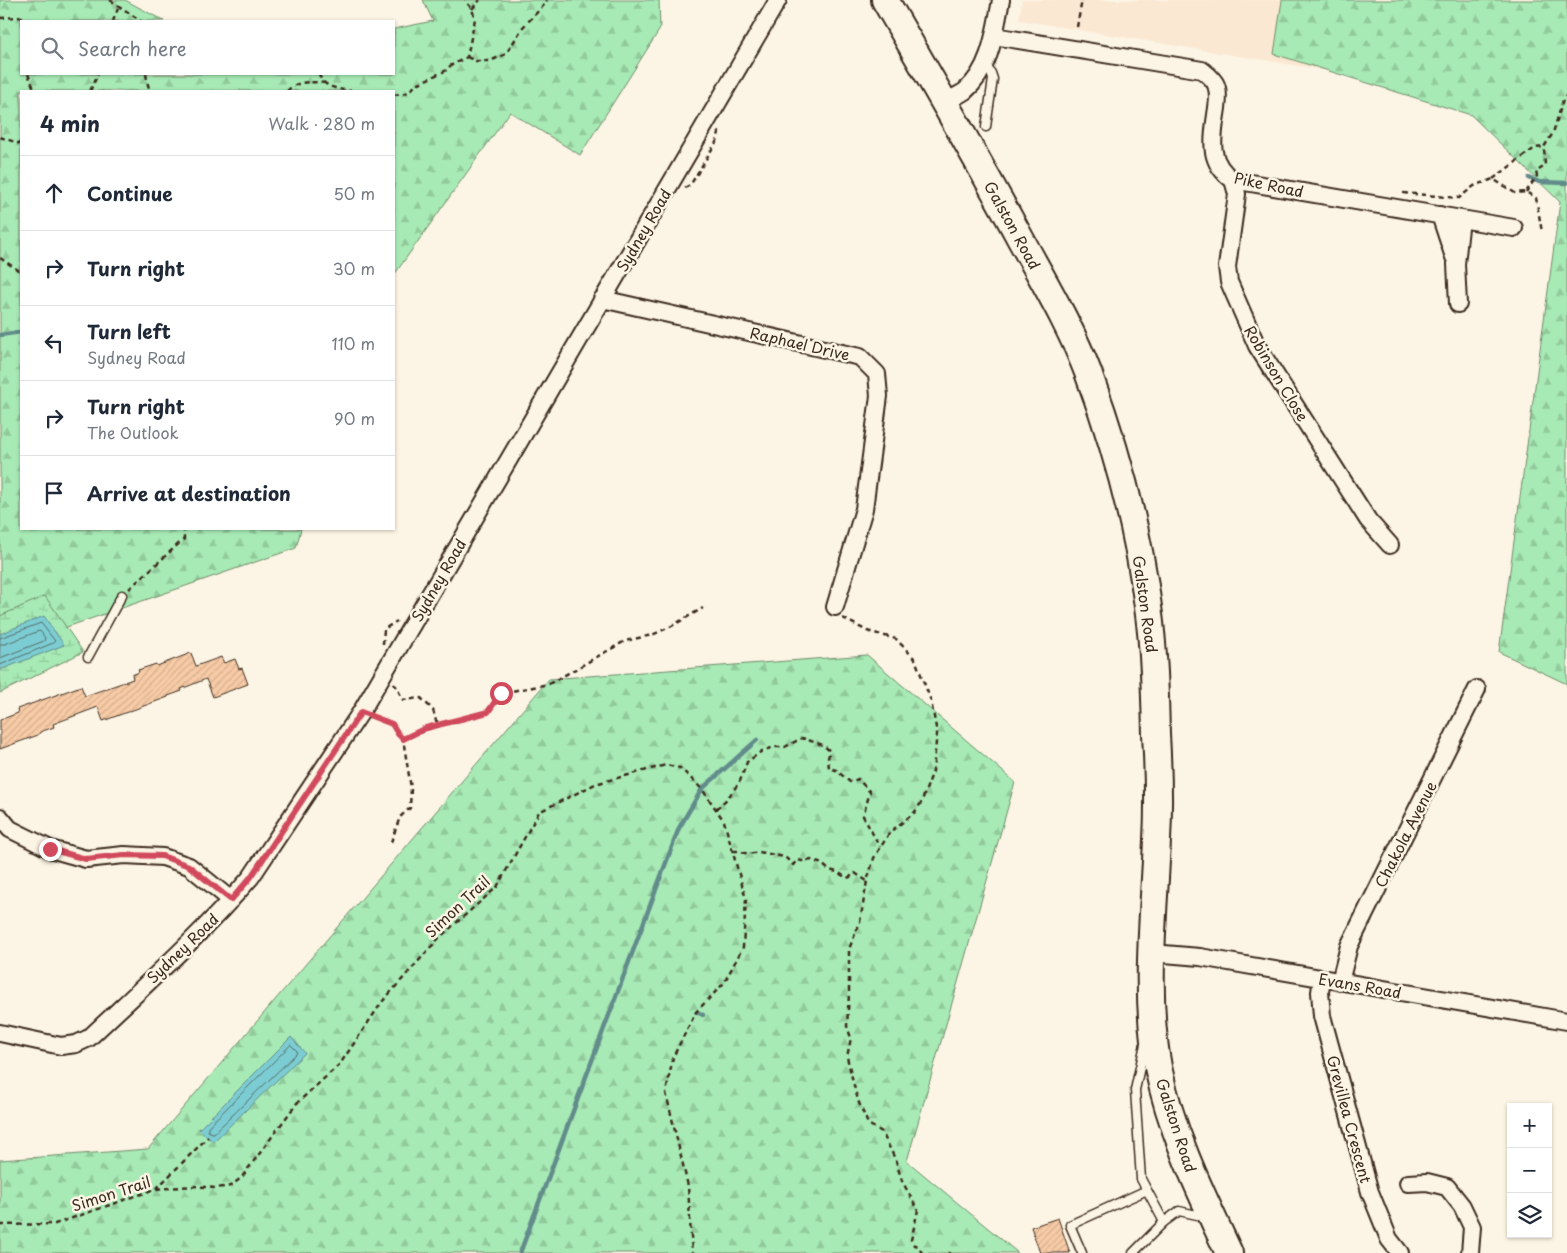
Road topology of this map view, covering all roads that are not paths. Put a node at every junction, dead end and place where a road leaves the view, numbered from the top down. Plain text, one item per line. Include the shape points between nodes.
1 (778, 0) edge
2 (885, 0) edge
3 (1000, 0) edge
4 (994, 36) junction
5 (985, 65) junction
6 (944, 103) junction
7 (986, 127) dead end
8 (1233, 180) junction
9 (1440, 215) junction
10 (1461, 218) junction
11 (1514, 228) dead end
12 (1456, 264) junction
13 (602, 299) junction
14 (1458, 304) dead end
15 (1390, 545) dead end
16 (122, 595) road end
17 (835, 607) road end
18 (88, 657) dead end
19 (1477, 689) dead end
20 (0, 817) edge
21 (231, 900) junction
22 (1152, 953) junction
23 (1322, 979) junction
24 (1340, 982) junction
25 (1152, 1013) junction
26 (1567, 1021) edge
27 (0, 1033) edge
28 (1408, 1183) dead end
29 (1147, 1190) junction
30 (1213, 1219) junction
31 (1164, 1222) junction
32 (1082, 1253) edge
33 (1133, 1253) edge
34 (1229, 1253) edge
35 (1400, 1253) edge
36 (1470, 1253) edge

1 - 13 street, Sydney Road
2 - 6 main road, Galston Road
3 - 4 street
4 - 5 street
4 - 8 street, Pike Road via 1202,70 1216,83 1218,93 1212,148 1219,168
5 - 6 street via 965,90
5 - 7 lane via 993,79
6 - 22 main road, Galston Road via 1026,248 1076,345 1112,445 1127,503 1140,560 1153,652 1158,808
8 - 9 street, Pike Road
8 - 15 street, Robinson Close via 1237,194 1227,267 1228,282 1258,346 1278,379 1368,520
9 - 10 street, Pike Road
9 - 12 street
10 - 11 street, Pike Road
10 - 12 street
12 - 14 street
13 - 17 street, Raphael Drive via 860,357 877,374 879,396 864,509
13 - 21 street, Sydney Road via 361,712 251,877
16 - 18 lane
19 - 24 street, Chakola Avenue via 1349,946
20 - 21 street via 10,828 50,849 86,859 162,856 189,866
21 - 27 street, Sydney Road via 89,1038 61,1046
22 - 23 street, Evans Road via 1200,957
22 - 25 main road, Galston Road
23 - 24 street, Evans Road
23 - 35 street, Grevillea Crescent via 1322,1016 1370,1192 1389,1239
24 - 26 street, Evans Road
25 - 29 lane via 1135,1090 1141,1179
25 - 30 main road, Galston Road via 1167,1103 1191,1171
28 - 36 street via 1426,1182 1448,1187 1472,1227
29 - 31 lane
29 - 32 lane via 1070,1224
30 - 31 lane via 1179,1211
30 - 34 main road, Galston Road
31 - 33 lane

